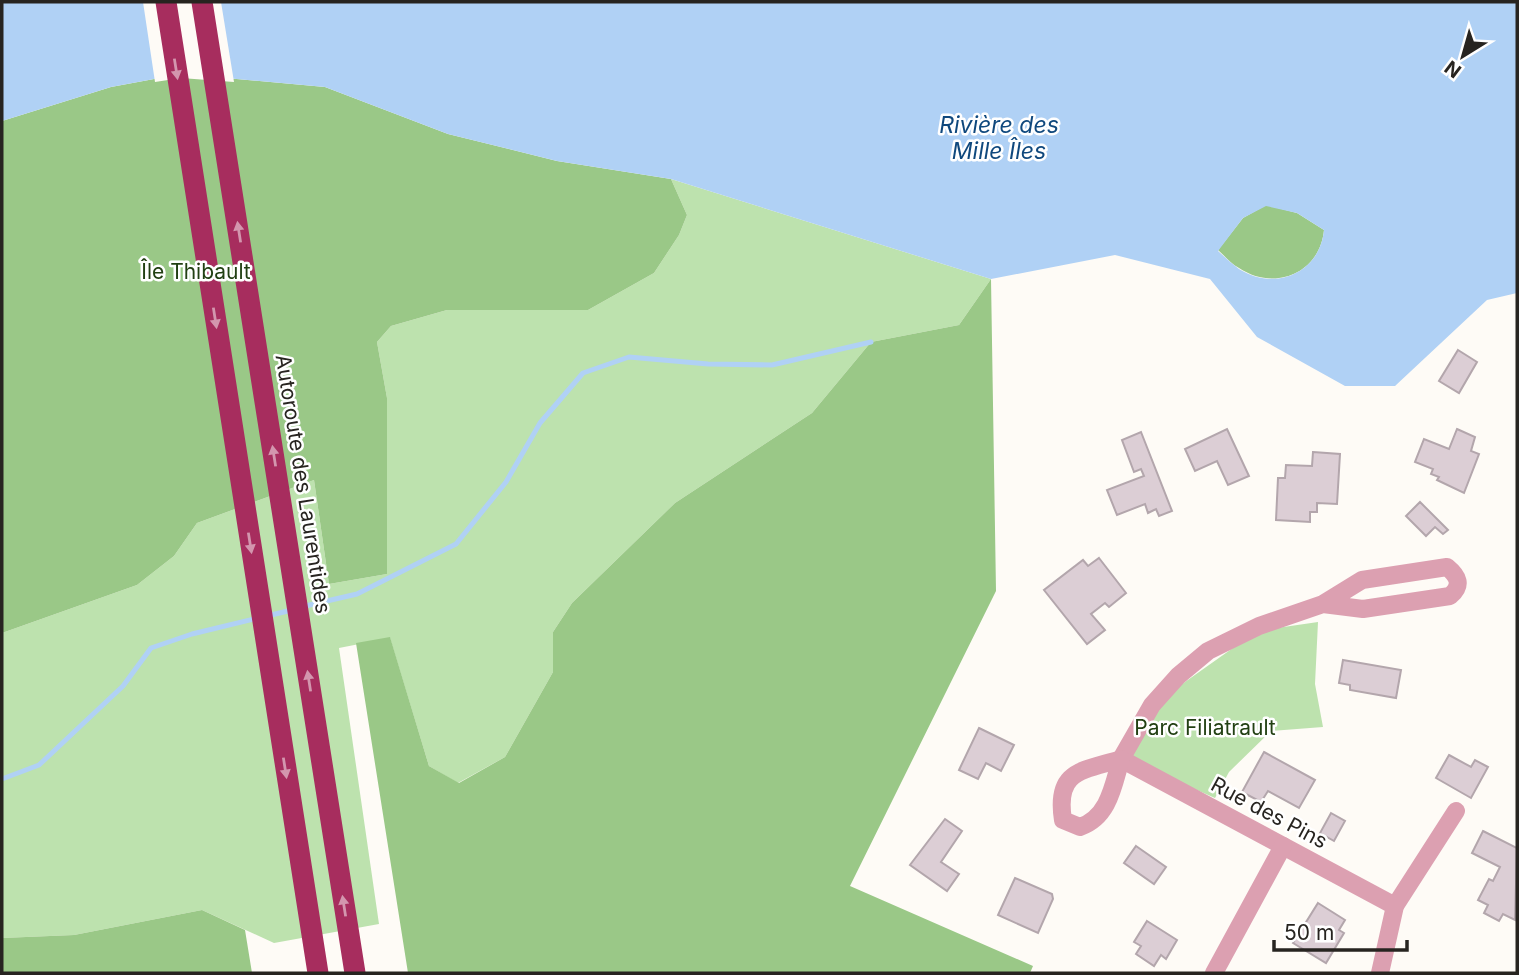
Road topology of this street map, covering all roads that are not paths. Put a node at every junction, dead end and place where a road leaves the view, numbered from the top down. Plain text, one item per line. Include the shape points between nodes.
1 (166, 2) edge
2 (202, 2) edge
3 (1323, 604) junction
4 (1456, 811) dead end
5 (1283, 846) junction
6 (1395, 906) junction
7 (318, 973) edge
8 (355, 973) edge
9 (1214, 973) edge
10 (1380, 973) edge

1 -> 7 highway
8 -> 2 highway, Autoroute des Laurentides
3 - 3 street, Rue des Pins via 1362,580 1447,567 1459,582 1450,596 1363,609
3 - 5 street, Rue des Pins via 1259,626 1208,651 1152,705 1121,759
4 - 6 street
5 - 6 street, Rue des Pins
5 - 9 street
6 - 10 street

